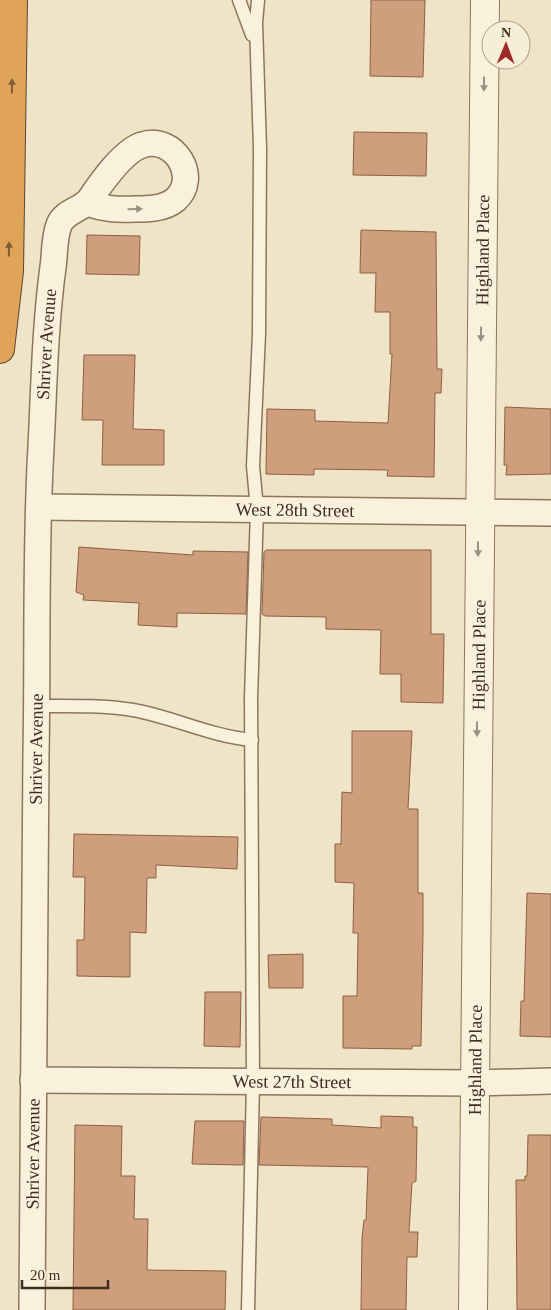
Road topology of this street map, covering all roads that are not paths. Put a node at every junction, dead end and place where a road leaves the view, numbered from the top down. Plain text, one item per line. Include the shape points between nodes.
1 (13, 0) edge
2 (239, 0) edge
3 (258, 0) edge
4 (485, 0) edge
5 (256, 50) junction
6 (87, 203) dead end
7 (0, 349) edge
8 (39, 507) junction
9 (257, 509) junction
10 (479, 512) junction
11 (551, 513) edge
12 (37, 706) junction
13 (252, 740) junction
14 (33, 1080) junction
15 (551, 1081) edge
16 (253, 1082) junction
17 (475, 1083) junction
18 (32, 1310) edge
19 (248, 1310) edge
20 (473, 1310) edge

7 -> 1 highway via 9,271
2 - 5 lane
3 - 5 lane
4 -> 10 street, Highland Place
5 - 9 lane via 260,149 259,324 253,466
6 - 8 street, Shriver Avenue via 65,215 58,227 50,289
8 - 9 street, West 28th Street
8 - 12 street, Shriver Avenue
9 - 10 street, West 28th Street
9 - 13 lane
10 - 11 street, West 28th Street
10 -> 17 street, Highland Place
12 - 13 lane via 87,705 133,710 232,738
12 - 14 street, Shriver Avenue
13 - 16 lane
14 - 16 street, West 27th Street
14 - 18 street, Shriver Avenue
15 - 17 street, West 27th Street
16 - 17 street, West 27th Street
16 - 19 lane
17 - 20 street, Highland Place

